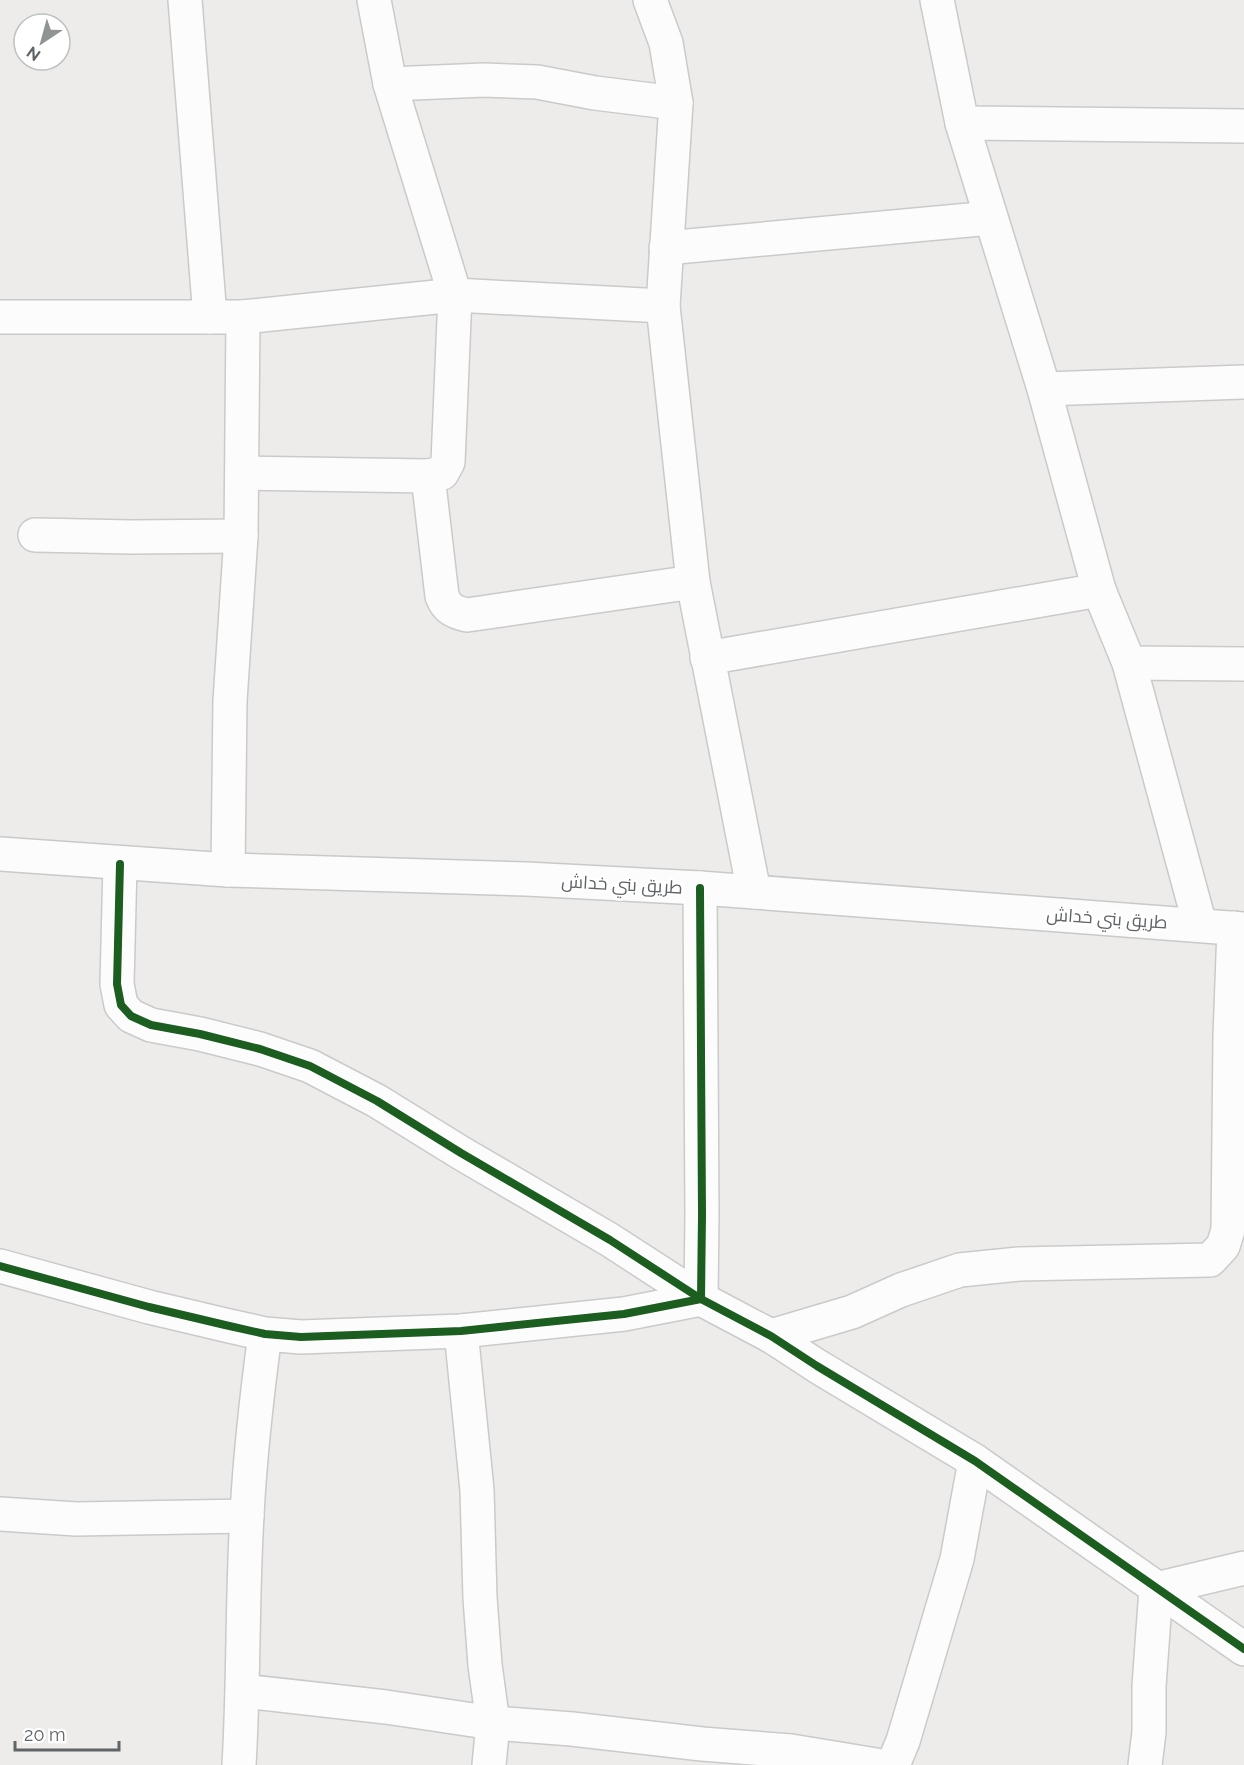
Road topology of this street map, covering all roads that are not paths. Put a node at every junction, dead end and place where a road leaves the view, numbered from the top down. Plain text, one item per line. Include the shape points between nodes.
1 (185, 0) edge
2 (374, 0) edge
3 (650, 0) edge
4 (937, 0) edge
5 (390, 84) junction
6 (676, 103) junction
7 (962, 123) junction
8 (1244, 126) edge
9 (991, 218) junction
10 (666, 248) junction
11 (455, 295) junction
12 (663, 306) junction
13 (0, 317) edge
14 (210, 317) junction
15 (243, 317) junction
16 (1244, 382) edge
17 (1044, 389) junction
18 (242, 473) junction
19 (428, 476) junction
20 (35, 535) dead end
21 (241, 536) junction
22 (693, 582) junction
23 (1100, 590) junction
24 (707, 658) junction
25 (1129, 663) junction
26 (1244, 664) edge
27 (0, 854) edge
28 (120, 864) junction
29 (228, 870) junction
30 (700, 888) junction
31 (754, 892) junction
32 (1200, 925) junction
33 (1239, 928) edge
34 (0, 1266) edge
35 (701, 1299) junction
36 (461, 1331) junction
37 (265, 1334) junction
38 (771, 1336) junction
39 (975, 1461) junction
40 (0, 1514) edge
41 (247, 1516) junction
42 (1244, 1568) edge
43 (1156, 1589) junction
44 (1244, 1649) edge
45 (243, 1691) junction
46 (492, 1723) junction
47 (698, 1754) edge
48 (239, 1765) edge
49 (489, 1765) edge
50 (876, 1765) edge
51 (893, 1765) edge
52 (1145, 1765) edge

1 - 14 street
2 - 5 street
3 - 6 street via 666,43
4 - 7 street
5 - 6 street via 537,82
5 - 11 street
6 - 10 street
7 - 8 street
7 - 9 street
9 - 10 street
9 - 17 street
10 - 12 street
11 - 12 street
11 - 15 street
11 - 19 street via 448,462 442,473
12 - 22 street
13 - 14 street
14 - 15 street
15 - 18 street
16 - 17 street
17 - 23 street
18 - 19 street
18 - 21 street
19 - 22 street via 441,596 446,607 455,612 467,615
20 - 21 street
21 - 29 street via 230,701
22 - 24 street
23 - 24 street
23 - 25 street
24 - 31 street
25 - 26 street
25 - 32 street
27 - 28 street, طريق بني خداش
28 - 29 street, طريق بني خداش
28 - 35 street via 117,984 121,1005 130,1016 151,1025 200,1034 310,1066 377,1101
29 - 30 street, طريق بني خداش
30 - 31 street, طريق بني خداش
30 - 35 street
31 - 32 street, طريق بني خداش
32 - 33 street, طريق بني خداش
33 - 38 street via 1230,1037 1228,1230 1222,1246 1210,1260 1019,1264 960,1270 852,1312
34 - 37 street
35 - 36 street via 624,1314
35 - 38 street
36 - 37 street via 312,1337
36 - 46 street via 477,1490 480,1598
37 - 41 street
38 - 39 street
39 - 43 street
39 - 51 street via 957,1559
40 - 41 street via 76,1519
41 - 45 street
42 - 43 street
43 - 44 street
43 - 52 street
45 - 46 street
45 - 48 street
46 - 47 street via 572,1729
46 - 49 street
47 - 50 street via 791,1751

